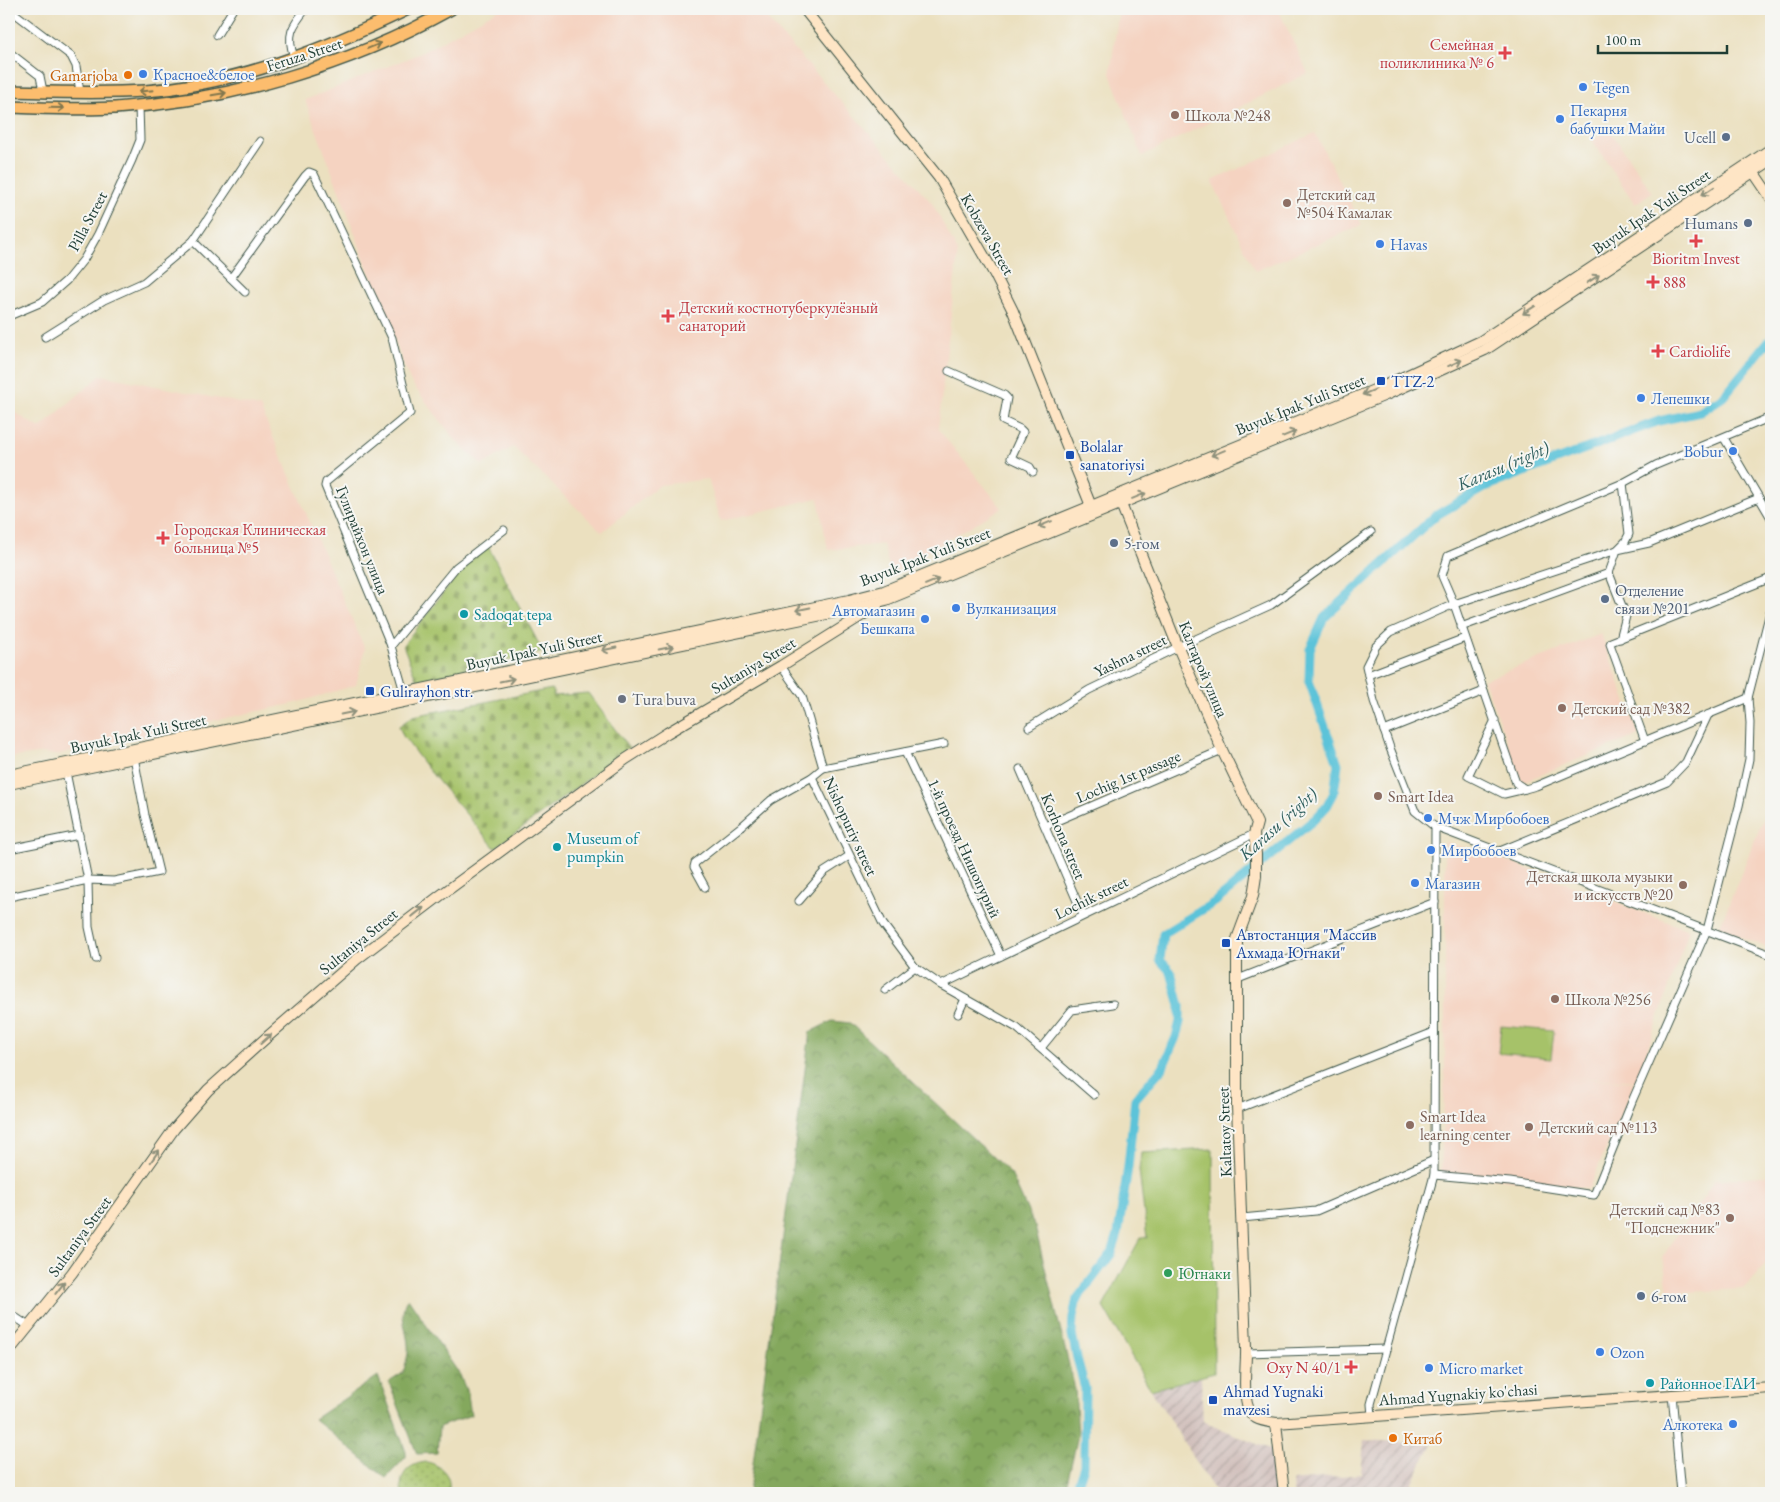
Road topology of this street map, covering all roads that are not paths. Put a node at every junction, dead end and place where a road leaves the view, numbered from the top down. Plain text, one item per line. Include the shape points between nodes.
1 (9, 9) edge
2 (233, 9) edge
3 (306, 9) edge
4 (408, 9) edge
5 (451, 9) edge
6 (804, 9) edge
7 (217, 35) dead end
8 (9, 52) edge
9 (294, 57) junction
10 (9, 91) edge
11 (43, 92) junction
12 (80, 92) junction
13 (140, 106) junction
14 (9, 107) edge
15 (260, 141) dead end
16 (1771, 149) edge
17 (1771, 160) edge
18 (1751, 168) junction
19 (1771, 198) edge
20 (193, 241) junction
21 (231, 278) junction
22 (245, 292) dead end
23 (9, 316) edge
24 (45, 337) dead end
25 (949, 371) dead end
26 (1771, 417) edge
27 (1724, 438) junction
28 (1033, 472) dead end
29 (1623, 483) junction
30 (1759, 498) junction
31 (1120, 499) junction
32 (1092, 510) junction
33 (1771, 518) edge
34 (504, 530) dead end
35 (1371, 532) dead end
36 (1617, 550) junction
37 (1609, 573) junction
38 (1771, 578) edge
39 (886, 600) junction
40 (1454, 604) junction
41 (1771, 608) edge
42 (1461, 627) junction
43 (1465, 638) junction
44 (1620, 639) junction
45 (391, 646) junction
46 (1178, 647) junction
47 (781, 666) junction
48 (1368, 675) junction
49 (1484, 691) junction
50 (405, 696) junction
51 (1748, 698) junction
52 (1708, 715) junction
53 (1494, 720) junction
54 (1029, 727) dead end
55 (1384, 731) junction
56 (1646, 741) junction
57 (944, 744) dead end
58 (1222, 750) junction
59 (905, 752) junction
60 (134, 758) junction
61 (823, 768) junction
62 (1020, 769) dead end
63 (66, 772) junction
64 (9, 776) edge
65 (812, 777) junction
66 (9, 784) edge
67 (1525, 789) junction
68 (1045, 826) junction
69 (1435, 827) junction
70 (1254, 834) junction
71 (79, 835) junction
72 (9, 849) edge
73 (1500, 852) junction
74 (1256, 854) joint
75 (849, 856) junction
76 (88, 880) junction
77 (705, 887) dead end
78 (9, 897) edge
79 (799, 901) dead end
80 (1435, 902) junction
81 (1083, 915) junction
82 (1707, 930) junction
83 (1771, 955) edge
84 (1001, 956) junction
85 (96, 959) dead end
86 (915, 967) junction
87 (1238, 979) junction
88 (941, 985) junction
89 (885, 990) dead end
90 (964, 998) junction
91 (1113, 1004) dead end
92 (958, 1014) dead end
93 (1434, 1032) junction
94 (1041, 1048) junction
95 (1094, 1095) dead end
96 (1237, 1109) junction
97 (1434, 1160) junction
98 (1434, 1175) junction
99 (1242, 1218) junction
100 (9, 1312) edge
101 (30, 1326) junction
102 (1386, 1348) junction
103 (9, 1351) edge
104 (1247, 1353) junction
105 (1771, 1388) edge
106 (1672, 1394) junction
107 (1250, 1411) joint
108 (1372, 1416) junction
109 (1276, 1423) junction
110 (1284, 1493) edge
111 (1680, 1493) edge

1 - 12 street via 70,56 76,66
2 - 7 street
3 - 9 street via 291,32 290,45
4 - 9 main road, Feruza Street
13 -> 5 main road, Feruza Street via 233,91 288,78 373,47
6 - 32 street, Kobzeva Street via 939,178 996,275 1034,361
8 - 11 street via 40,76
9 -> 12 main road, Feruza Street via 232,76 174,87 147,91
10 - 11 main road, Feruza Street
11 - 12 main road, Feruza Street
14 -> 13 main road, Feruza Street
13 - 23 street, Pilla Street via 140,140 84,258 42,302
15 - 20 street
16 - 18 street, Buyuk Ipak Yuli Street
17 - 18 street, Buyuk Ipak Yuli Street
18 - 19 street
18 - 31 street, Buyuk Ipak Yuli Street via 1481,341
20 - 21 street
20 - 24 street via 144,282 104,300
21 - 22 street
21 - 45 street, Гулирайхон улица via 308,172 314,174 392,338 410,412 325,486
25 - 28 street via 1007,398 1003,421 1022,432 1011,458 1030,467
26 - 27 street
27 - 29 street via 1656,465
27 - 30 street
29 - 36 street via 1629,534
29 - 40 street via 1448,556 1442,576
30 - 33 street
30 - 36 street via 1649,543
31 - 32 street, Buyuk Ipak Yuli Street
31 - 46 street, Калтарой улица
39 -> 32 street, Buyuk Ipak Yuli Street
32 -> 50 street, Buyuk Ipak Yuli Street via 867,596
34 - 45 street via 456,567
35 - 46 street, Yashna street via 1271,605
36 - 37 street
36 - 40 street
37 - 42 street
37 - 44 street via 1626,616
38 - 44 street
39 - 47 street, Sultаniya Street
50 -> 39 street, Buyuk Ipak Yuli Street via 851,610
40 - 42 street
40 - 48 street via 1391,632 1376,646 1366,666
41 - 51 street
42 - 43 street
43 - 48 street
43 - 49 street
44 - 56 street via 1610,644
45 - 50 street
46 - 54 street, Yashna street via 1089,690
46 - 58 street, Калтарой улица
47 - 61 street, Nishopuriy street via 802,696
101 -> 47 street, Sultаniya Street via 182,1119 208,1090 266,1038 357,959 626,759
48 - 55 street
49 - 53 street
49 - 55 street
60 -> 50 street, Buyuk Ipak Yuli Street
50 - 64 street, Buyuk Ipak Yuli Street
51 - 52 street
51 - 82 street via 1749,759
52 - 56 street
52 - 73 street via 1686,762 1667,782
53 - 67 street via 1516,783
53 - 67 street via 1468,776 1504,794
55 - 69 street via 1416,811
56 - 67 street
57 - 59 street
58 - 68 street, Lochig 1st passage
58 - 70 street, Калтарой улица via 1257,823
59 - 61 street
59 - 84 street, 1-й проезд Нишопурий
60 - 63 street, Buyuk Ipak Yuli Street
60 - 76 street via 159,872 114,880
61 - 65 street, Nishopuriy street
62 - 68 street, Korhona street
63 - 66 street, Buyuk Ipak Yuli Street
63 - 71 street
65 - 75 street, Nishopuriy street
65 - 77 street via 772,800 695,863
68 - 81 street, Korhona street
69 - 73 street
69 - 80 street
70 - 74 street, Калтарой улица
70 - 81 street, Lochik street
71 - 72 street
71 - 76 street
73 - 82 street
74 - 87 street, Kaltatoy Street via 1253,896 1237,939
75 - 79 street via 824,872
75 - 86 street, Nishopuriy street via 883,924
76 - 78 street
76 - 85 street via 89,926
80 - 87 street
80 - 93 street
81 - 84 street, Lochik street
82 - 83 street
82 - 98 street via 1594,1195
84 - 88 street, Lochik street
86 - 88 street, Nishopuriy street
86 - 89 street
87 - 96 street, Kaltatoy Street
88 - 90 street, Nishopuriy street
90 - 92 street
90 - 94 street, Nishopuriy street via 1017,1028
91 - 94 street via 1072,1010
93 - 96 street
93 - 97 street
94 - 95 street, Nishopuriy street
96 - 99 street, Kaltatoy Street
97 - 98 street
97 - 99 street via 1316,1211
98 - 102 street
99 - 104 street, Kaltatoy Street
100 - 101 street
101 - 103 street, Sultаniya Street
102 - 104 street
102 - 108 street via 1371,1404
104 - 107 street, Kaltatoy Street via 1245,1392
105 - 106 street, Ahmad Yugnakiy ko'chasi
106 - 108 street, Ahmad Yugnakiy ko'chasi
106 - 111 street
107 - 109 street, Ahmad Yugnakiy ko'chasi via 1256,1418
108 - 109 street, Ahmad Yugnakiy ko'chasi
109 - 110 street

